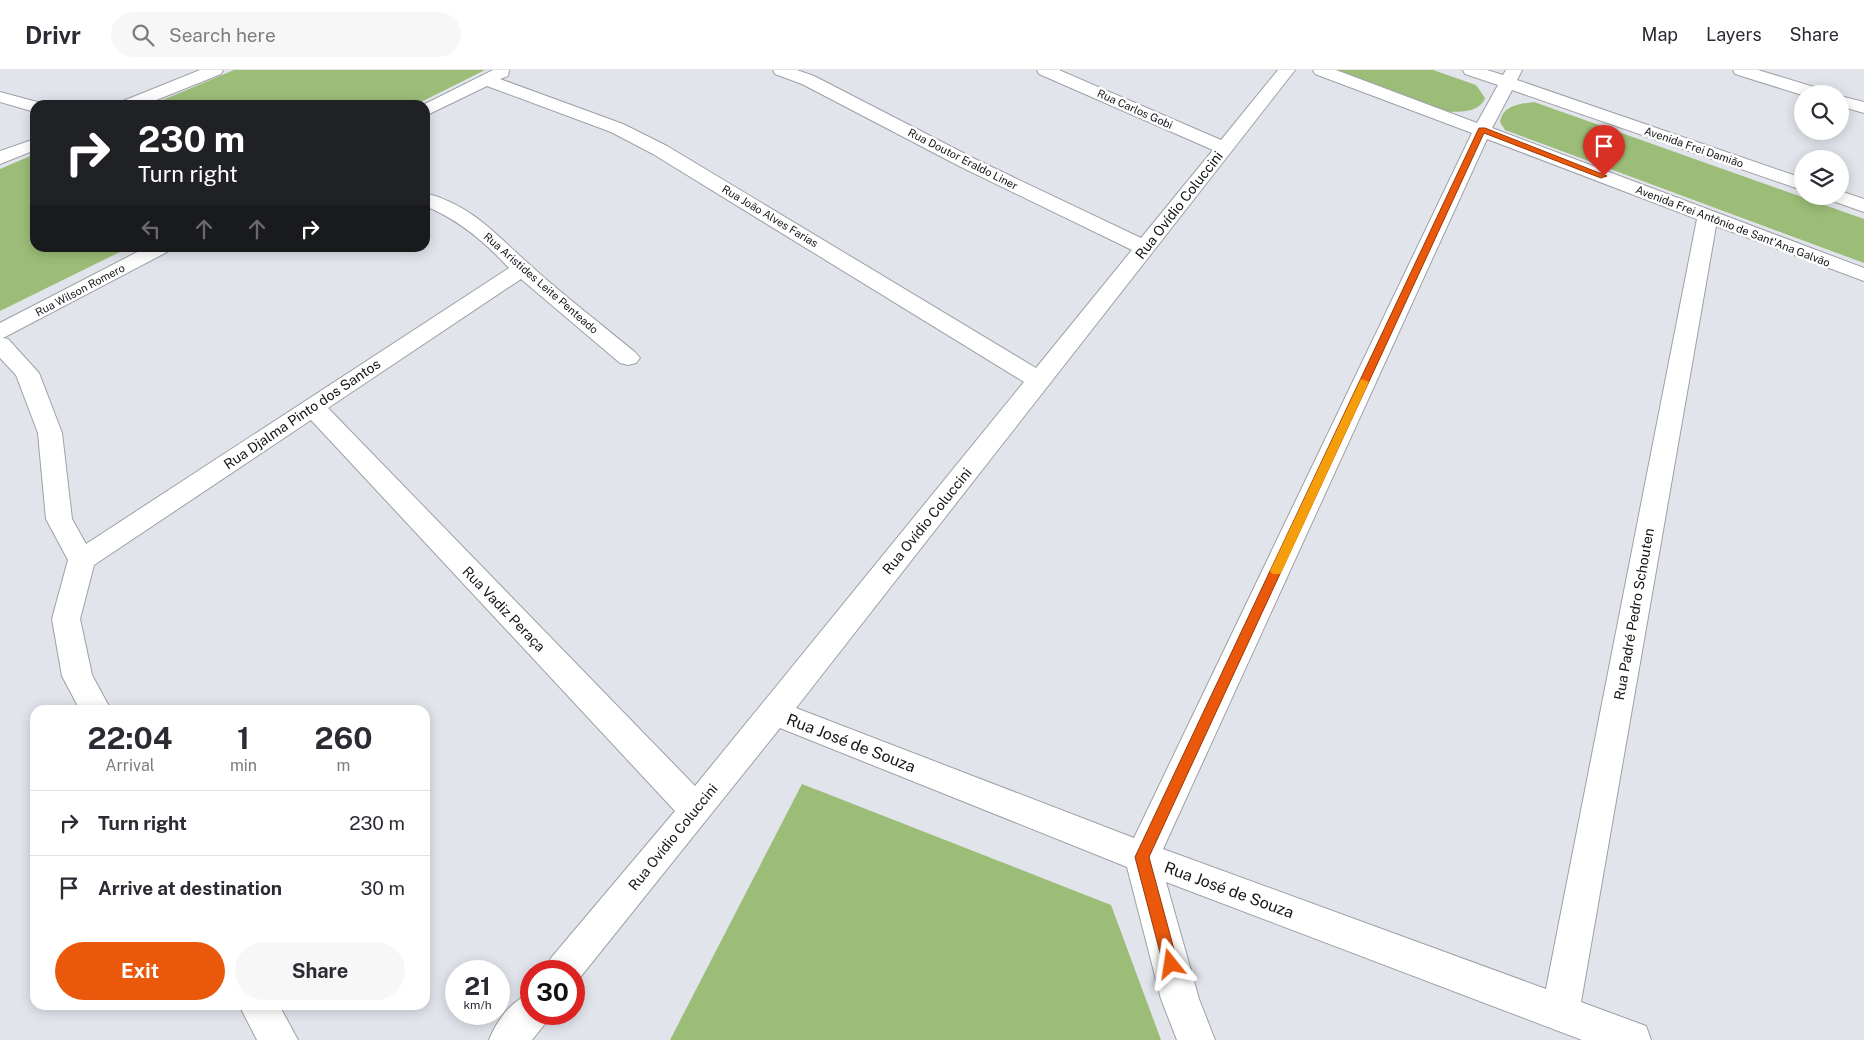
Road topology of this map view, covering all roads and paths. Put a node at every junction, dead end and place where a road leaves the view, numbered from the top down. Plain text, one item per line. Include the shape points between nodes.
1 (214, 70) edge
2 (507, 70) edge
3 (782, 70) edge
4 (1045, 70) edge
5 (1287, 70) edge
6 (1321, 70) edge
7 (1471, 70) edge
8 (1741, 70) edge
9 (1511, 76) edge
10 (486, 80) junction
11 (1794, 87) edge
12 (0, 97) edge
13 (141, 100) edge
14 (1849, 103) edge
15 (30, 106) edge
16 (430, 108) edge
17 (1864, 108) edge
18 (1482, 130) junction
19 (30, 146) edge
20 (1224, 148) junction
21 (0, 158) edge
22 (1794, 181) edge
23 (430, 201) edge
24 (1849, 201) edge
25 (1864, 206) edge
26 (1708, 216) junction
27 (1146, 248) junction
28 (152, 252) edge
29 (522, 269) junction
30 (1864, 275) edge
31 (0, 332) edge
32 (0, 344) edge
33 (628, 358) dead end
34 (1040, 381) junction
35 (313, 407) junction
36 (82, 560) junction
37 (93, 705) edge
38 (772, 712) junction
39 (696, 810) junction
40 (1142, 857) junction
41 (573, 960) edge
42 (261, 1010) edge
43 (1560, 1012) junction
44 (520, 1025) edge
45 (279, 1040) edge
46 (508, 1040) edge
47 (1196, 1040) edge
48 (1632, 1040) edge

1 - 13 street
2 - 10 street
3 - 27 street, Rua Doutor Eraldo Liner
4 - 20 street, Rua Carlos Gobi
5 - 20 street, Rua Ovídio Coluccini
6 - 18 street, Avenida Frei Antônio de Sant'Ana Galvão
7 - 9 street, Avenida Frei Damião
8 - 11 street
9 - 18 street
9 - 22 street, Avenida Frei Damião
10 - 16 street
10 - 34 street, Rua João Alves Farias via 617,128 660,150
12 - 15 street
14 - 17 street
18 - 26 street, Avenida Frei Antônio de Sant'Ana Galvão
18 - 40 street
19 - 21 street
20 - 27 street, Rua Ovídio Coluccini
23 - 29 street, Rua Aristides Leite Penteado via 455,211 498,244
24 - 25 street
26 - 30 street, Avenida Frei Antônio de Sant'Ana Galvão
26 - 43 street, Rua Padré Pedro Schouten
27 - 34 street, Rua Ovídio Coluccini
28 - 31 street, Rua Wilson Romero
29 - 33 street, Rua Aristides Leite Penteado
29 - 35 street, Rua Djalma Pinto dos Santos
32 - 36 street via 27,372 50,433 59,519
34 - 38 street, Rua Ovídio Coluccini
35 - 36 street, Rua Djalma Pinto dos Santos
35 - 39 street, Rua Vadiz Peraça
36 - 37 street via 66,619 77,676
38 - 39 street, Rua Ovídio Coluccini
38 - 40 street, Rua José de Souza
39 - 41 street, Rua Ovídio Coluccini
40 - 43 street, Rua José de Souza
40 - 47 street via 1180,999
42 - 45 street
43 - 48 street, Rua José de Souza
44 - 46 street

